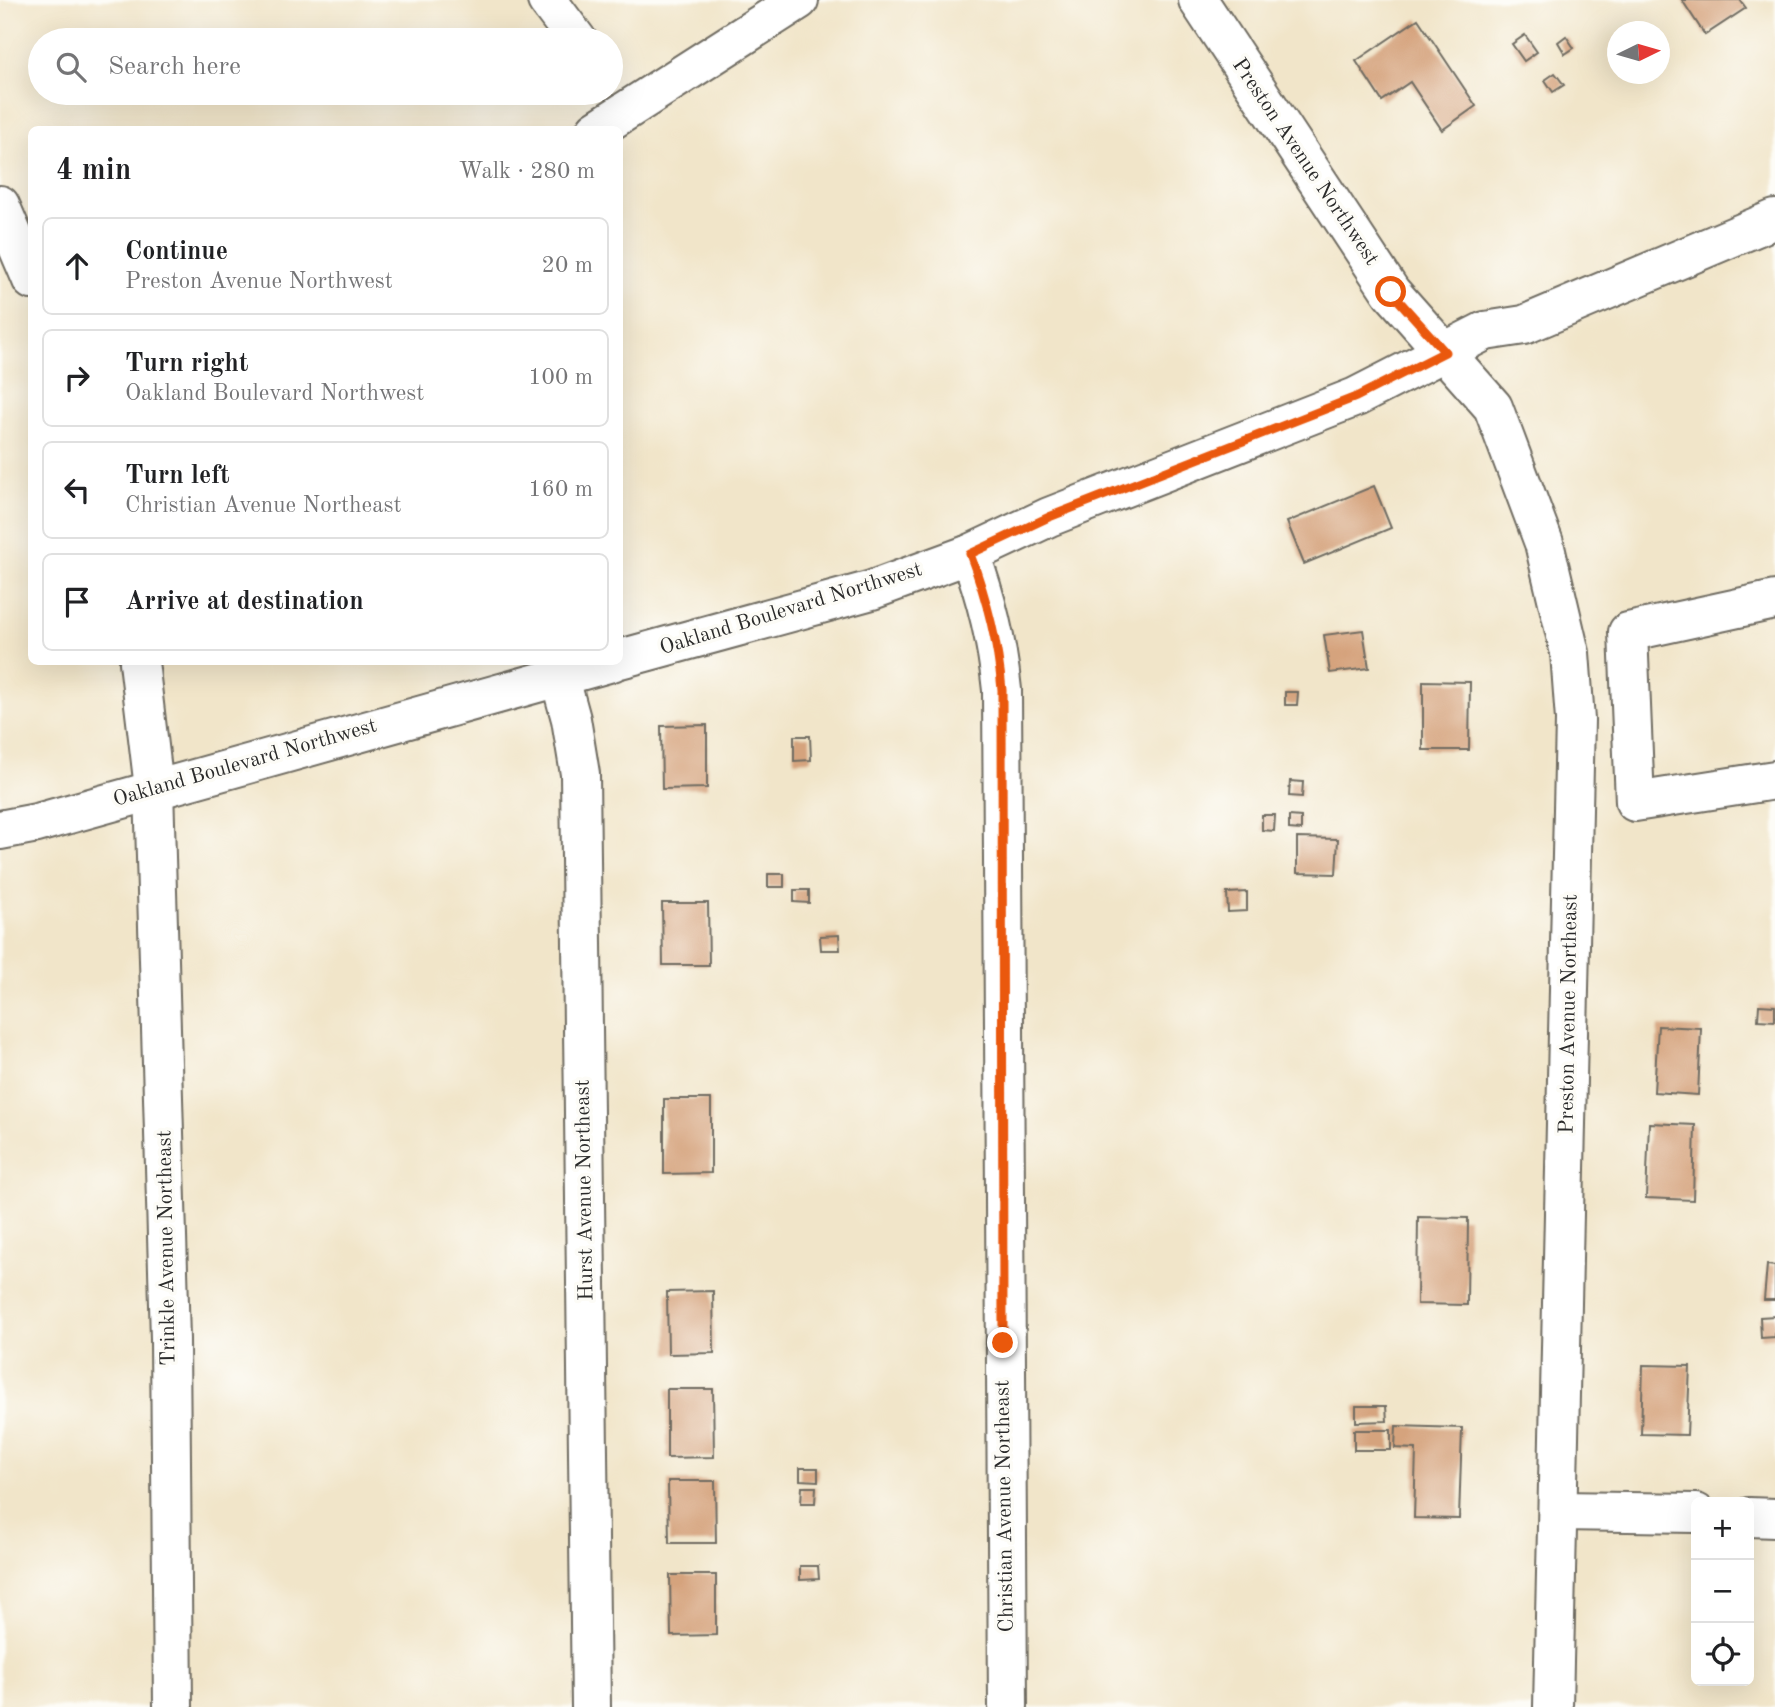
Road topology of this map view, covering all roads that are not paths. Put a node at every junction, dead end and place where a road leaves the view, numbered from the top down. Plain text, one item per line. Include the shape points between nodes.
1 (547, 0) edge
2 (799, 0) edge
3 (1198, 0) edge
4 (568, 28) edge
5 (623, 103) edge
6 (0, 205) edge
7 (1775, 219) edge
8 (28, 271) edge
9 (1445, 352) junction
10 (970, 554) junction
11 (1775, 600) edge
12 (1629, 654) junction
13 (623, 658) edge
14 (1570, 661) junction
15 (139, 665) edge
16 (601, 665) edge
17 (559, 676) junction
18 (1775, 780) edge
19 (154, 788) junction
20 (1635, 802) junction
21 (1573, 806) junction
22 (0, 830) edge
23 (1559, 1511) junction
24 (1691, 1513) edge
25 (1754, 1517) edge
26 (1775, 1518) edge
27 (173, 1707) edge
28 (591, 1707) edge
29 (1008, 1707) edge
30 (1553, 1707) edge

1 - 4 street
2 - 5 street
3 - 9 street, Preston Avenue Northwest via 1391,292
6 - 8 street
7 - 9 street, Oakland Boulevard Northwest via 1524,326 1485,331
9 - 10 street, Oakland Boulevard Northwest via 1356,397 1049,517
9 - 14 street, Preston Avenue Northeast via 1493,407 1544,543
10 - 13 street, Oakland Boulevard Northwest via 872,590
10 - 29 street, Christian Avenue Northeast via 991,615 1002,690
11 - 12 street via 1628,632
12 - 14 street
12 - 20 street
14 - 21 street, Preston Avenue Northeast via 1576,720
15 - 19 street, Trinkle Avenue Northeast
16 - 17 street, Oakland Boulevard Northwest
17 - 19 street, Oakland Boulevard Northwest
17 - 28 street, Hurst Avenue Northeast via 580,774
18 - 20 street
19 - 22 street, Oakland Boulevard Northwest
19 - 27 street, Trinkle Avenue Northeast via 170,1339
20 - 21 street
21 - 23 street, Preston Avenue Northeast
23 - 24 street
23 - 30 street, Preston Avenue Northeast
25 - 26 street

